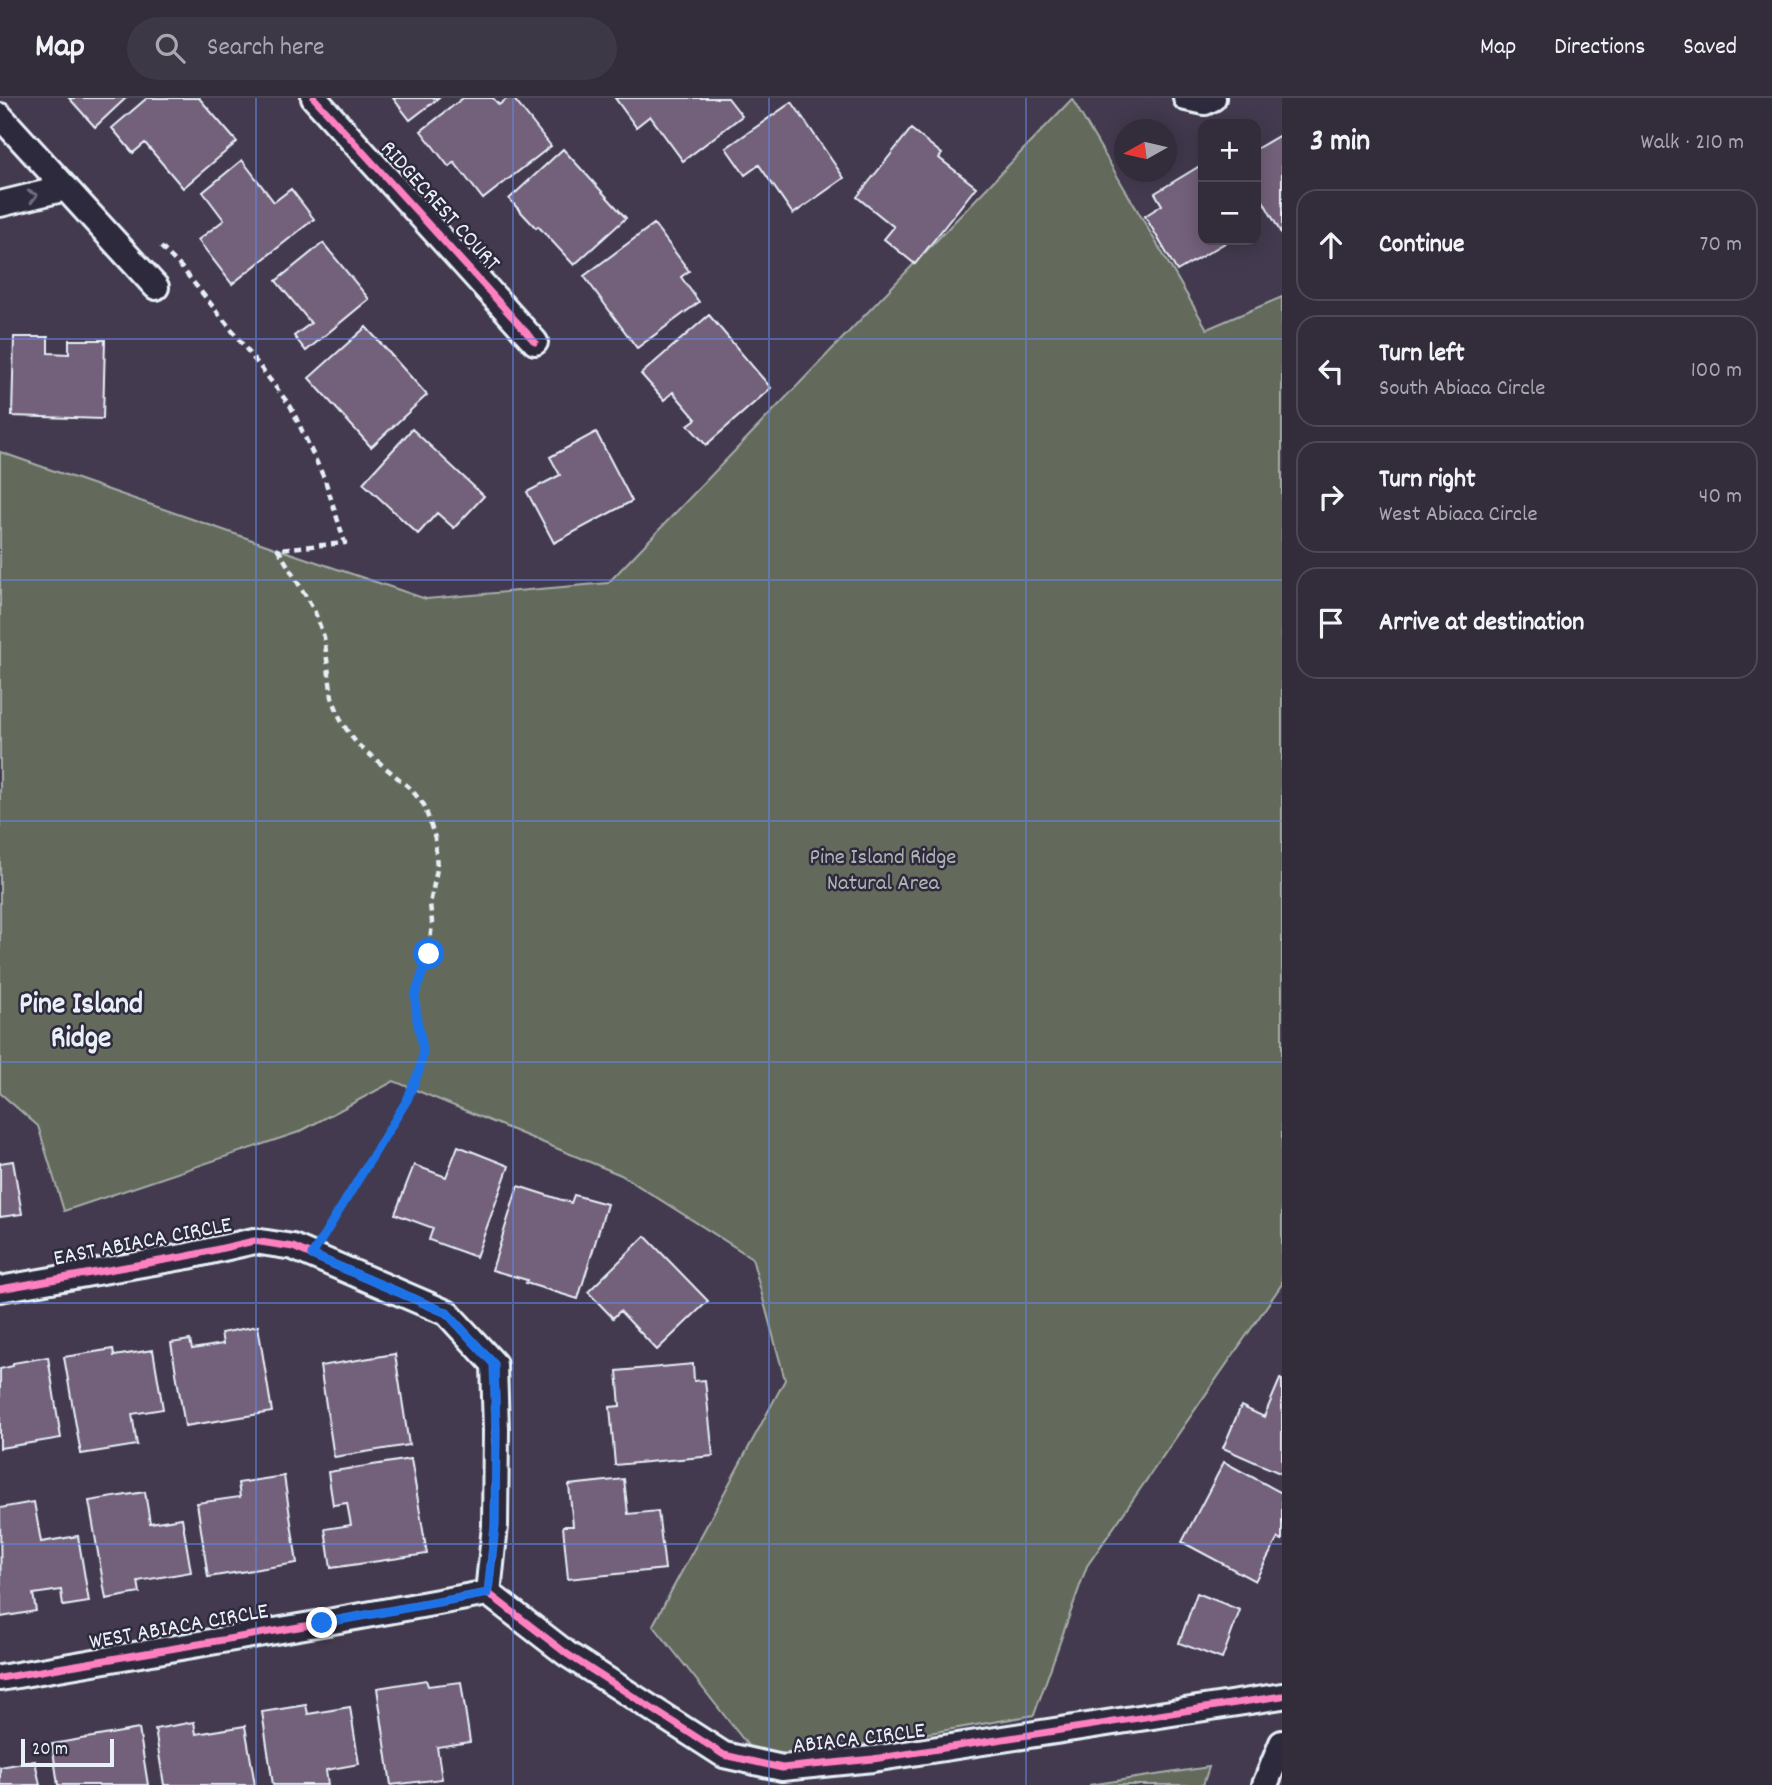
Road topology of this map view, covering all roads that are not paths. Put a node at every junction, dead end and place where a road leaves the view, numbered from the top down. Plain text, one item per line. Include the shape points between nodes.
1 (314, 98) edge
2 (1186, 98) edge
3 (1213, 98) edge
4 (0, 116) edge
5 (66, 188) junction
6 (0, 204) edge
7 (156, 287) dead end
8 (535, 342) dead end
9 (0, 1289) edge
10 (488, 1593) junction
11 (0, 1678) edge
12 (1282, 1696) edge
13 (1282, 1743) edge
14 (1265, 1785) edge

1 - 8 street, RIDGECREST COURT
2 - 3 street via 1205,102
4 - 5 street
6 -> 5 street
5 - 7 street
9 - 10 street, EAST ABIACA CIRCLE via 254,1241 302,1251 447,1313 494,1364 495,1526
10 - 11 street, WEST ABIACA CIRCLE
10 - 12 street, ABIACA CIRCLE via 567,1654 724,1755 782,1769
13 - 14 street

